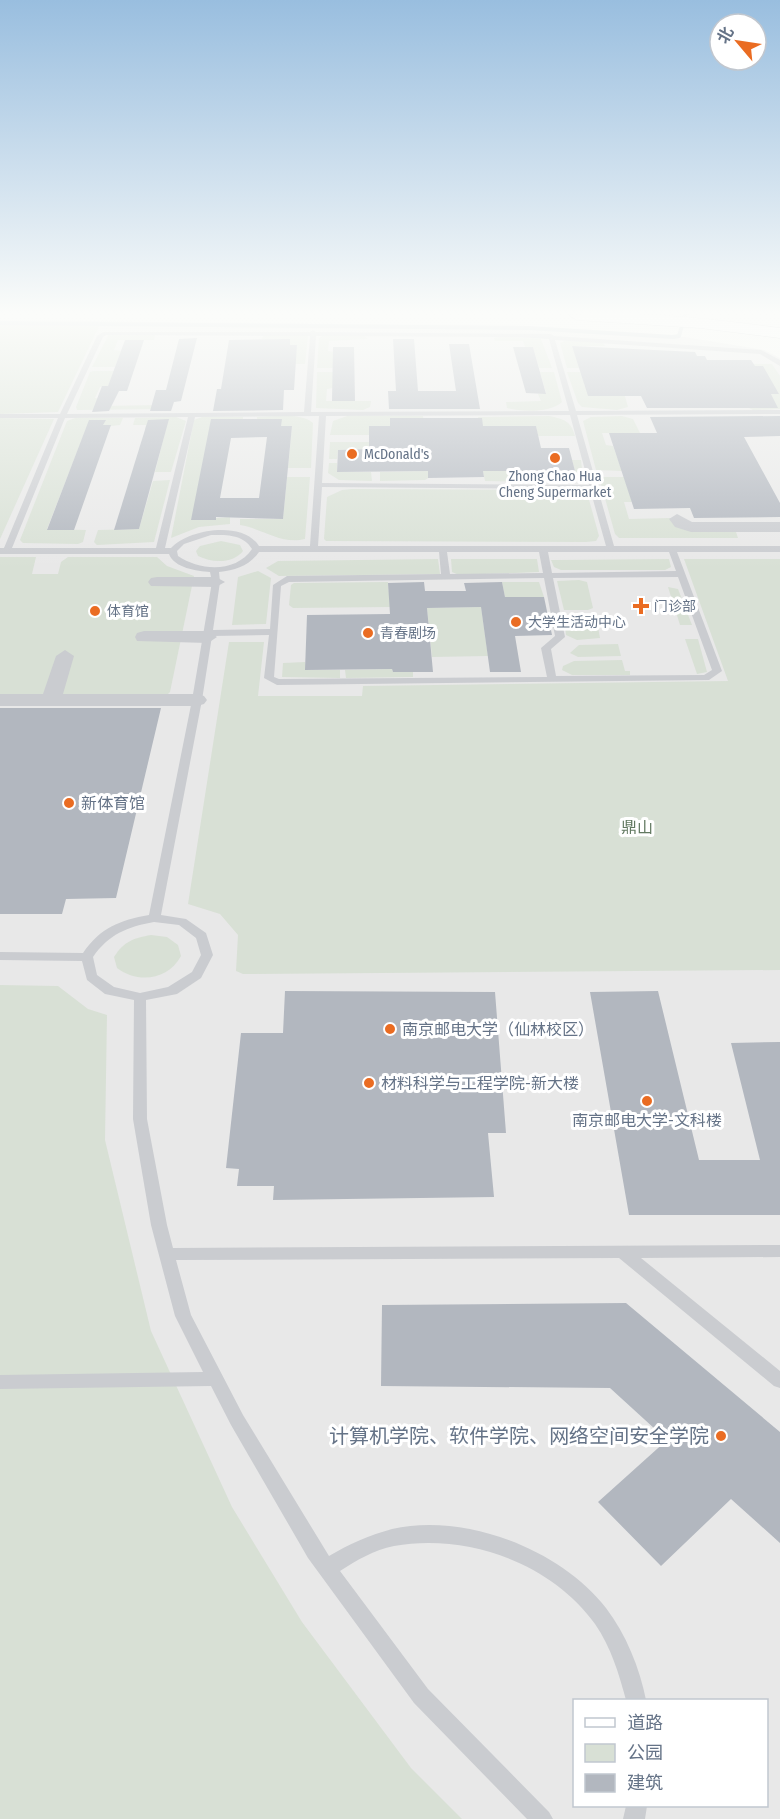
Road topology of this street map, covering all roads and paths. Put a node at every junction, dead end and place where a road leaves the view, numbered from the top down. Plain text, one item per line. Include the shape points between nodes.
1 (70, 400) edge
2 (308, 400) edge
3 (570, 400) edge
4 (780, 412) edge
5 (307, 413) junction
6 (192, 414) junction
7 (323, 414) junction
8 (574, 414) junction
9 (63, 415) junction
10 (0, 416) edge
11 (319, 485) junction
12 (594, 486) junction
13 (677, 519) dead end
14 (739, 523) junction
15 (780, 527) edge
16 (256, 549) junction
17 (314, 549) junction
18 (443, 549) junction
19 (543, 549) junction
20 (611, 549) junction
21 (672, 549) junction
22 (749, 549) junction
23 (780, 549) edge
24 (4, 551) edge
25 (160, 551) junction
26 (173, 551) junction
27 (681, 574) junction
28 (215, 575) junction
29 (549, 576) junction
30 (446, 578) junction
31 (157, 582) dead end
32 (274, 632) junction
33 (208, 635) junction
34 (144, 638) dead end
35 (65, 656) dead end
36 (552, 679) junction
37 (0, 700) edge
38 (51, 700) junction
39 (198, 700) junction
40 (154, 918) junction
41 (0, 956) edge
42 (87, 957) junction
43 (140, 997) junction
44 (780, 1251) edge
45 (623, 1252) junction
46 (166, 1254) junction
47 (215, 1379) junction
48 (780, 1381) edge
49 (0, 1382) edge
50 (327, 1568) junction
51 (635, 1699) edge
52 (542, 1819) edge

1 - 9 lane
2 - 5 lane
3 - 8 lane
4 - 8 lane
5 - 6 lane
5 - 7 lane
6 - 9 lane
6 - 25 lane
7 - 8 lane
7 - 11 lane
8 - 12 lane
9 - 10 lane
9 - 24 lane
11 - 12 lane
11 - 17 lane
12 - 20 lane
13 - 14 street via 691,527
14 - 15 street
14 - 22 street
16 - 17 lane
16 - 26 lane via 250,540 222,533 189,538
16 - 28 lane via 248,560
17 - 18 lane
18 - 19 lane
18 - 30 lane
19 - 20 lane
19 - 29 lane
20 - 21 lane
21 - 22 lane
21 - 27 lane
22 - 23 lane
24 - 25 lane
25 - 26 lane
26 - 28 lane via 180,562
27 - 29 lane
27 - 36 lane via 717,671 714,675
28 - 31 street
28 - 33 lane
29 - 30 lane
29 - 36 lane via 560,636 546,648
30 - 32 lane via 287,579 277,585
32 - 33 lane
32 - 36 lane via 269,678 277,682
33 - 34 street
33 - 39 lane
35 - 38 street
37 - 38 street
38 - 39 street
39 - 40 lane
40 - 42 lane via 123,923 99,937
40 - 43 lane via 182,922 202,936 207,955 197,975 172,991
41 - 42 lane
42 - 43 lane via 91,976 110,991
43 - 46 lane via 140,1119
44 - 45 lane
45 - 46 lane
45 - 48 lane
46 - 47 lane via 183,1316
47 - 49 lane
47 - 50 lane
50 - 51 lane via 341,1557 393,1536 421,1533 503,1545 534,1559 593,1607 617,1645
50 - 52 lane via 421,1696

